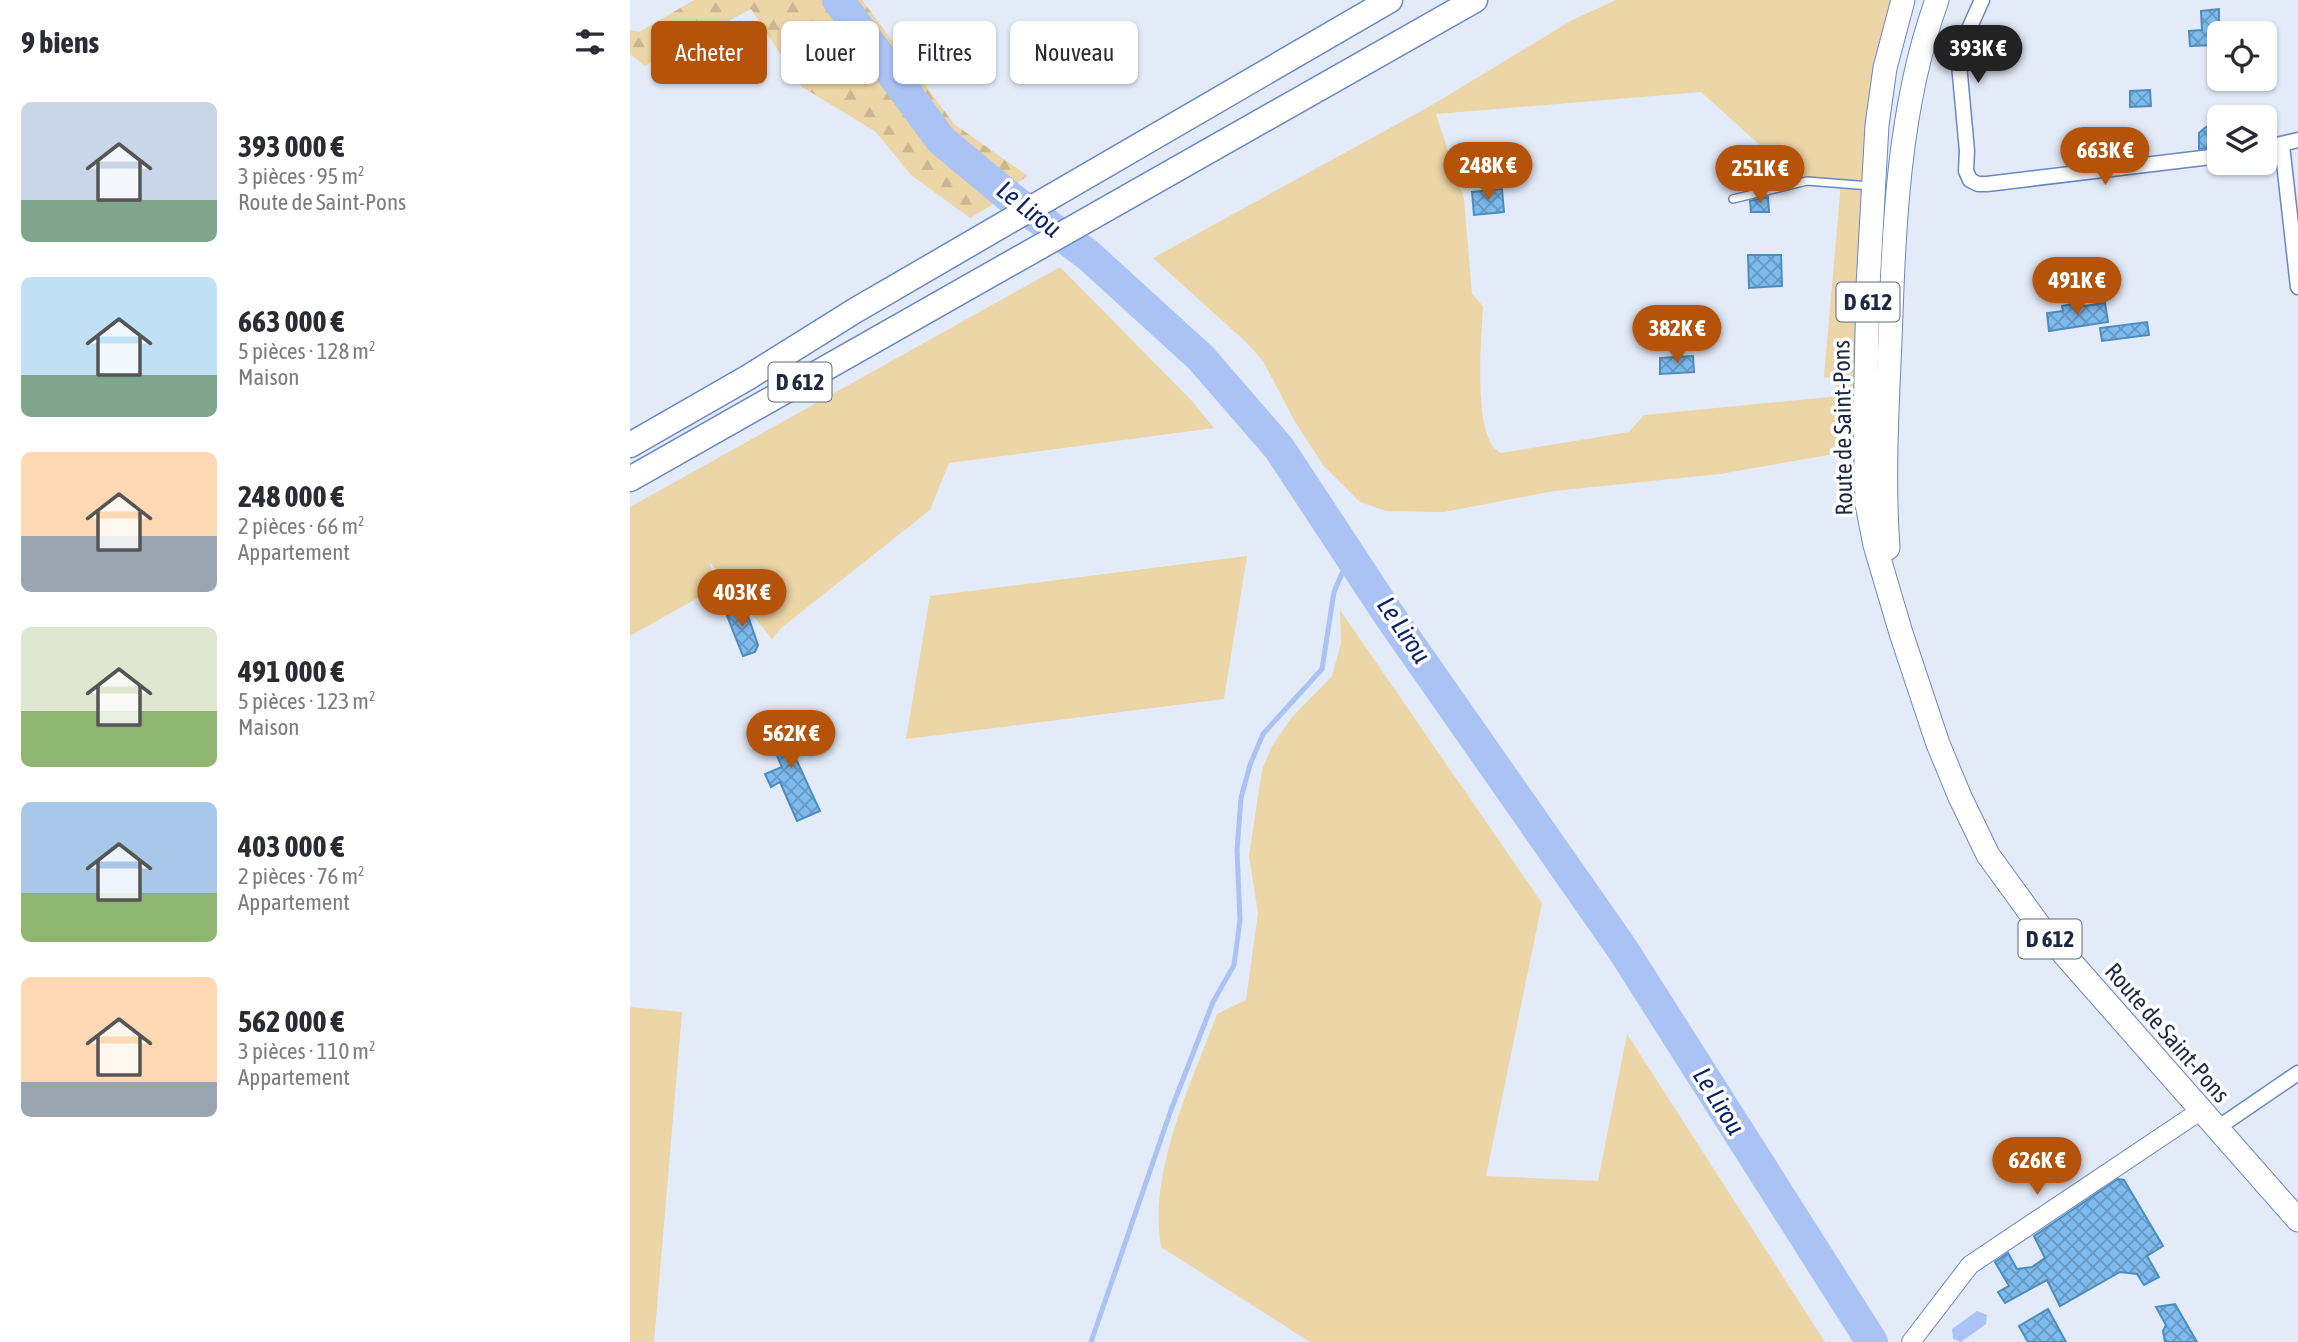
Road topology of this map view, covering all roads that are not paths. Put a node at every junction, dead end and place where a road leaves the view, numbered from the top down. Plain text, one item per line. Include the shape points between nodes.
1 (1390, 0) edge
2 (1903, 0) edge
3 (1937, 0) edge
4 (1982, 0) edge
5 (1474, 1) edge
6 (2298, 140) edge
7 (2282, 145) junction
8 (2277, 146) edge
9 (2207, 157) edge
10 (1872, 186) junction
11 (1733, 199) dead end
12 (2298, 286) edge
13 (630, 445) edge
14 (630, 479) edge
15 (1892, 603) junction
16 (2298, 1073) edge
17 (2200, 1111) junction
18 (2216, 1129) junction
19 (2298, 1220) edge
20 (1915, 1336) edge

1 - 13 highway, D 612
2 - 10 main road, Route de Saint-Pons / D 612 via 1885,68
3 - 15 main road, Route de Saint-Pons / D 612 via 1923,37 1907,112 1893,246 1884,475
4 - 9 street via 1959,64 1970,180 1987,184
5 - 14 highway, D 612
6 - 7 street
7 - 8 street
7 - 12 street
10 - 11 lane via 1807,181
10 - 15 main road, Route de Saint-Pons / D 612 via 1867,504
15 - 17 main road, Route de Saint-Pons / D 612 via 1938,744 1988,855 2040,928
16 - 18 street
17 - 18 main road, Route de Saint-Pons / D 612
17 - 20 street via 1970,1265
18 - 19 main road, Route de Saint-Pons / D 612

